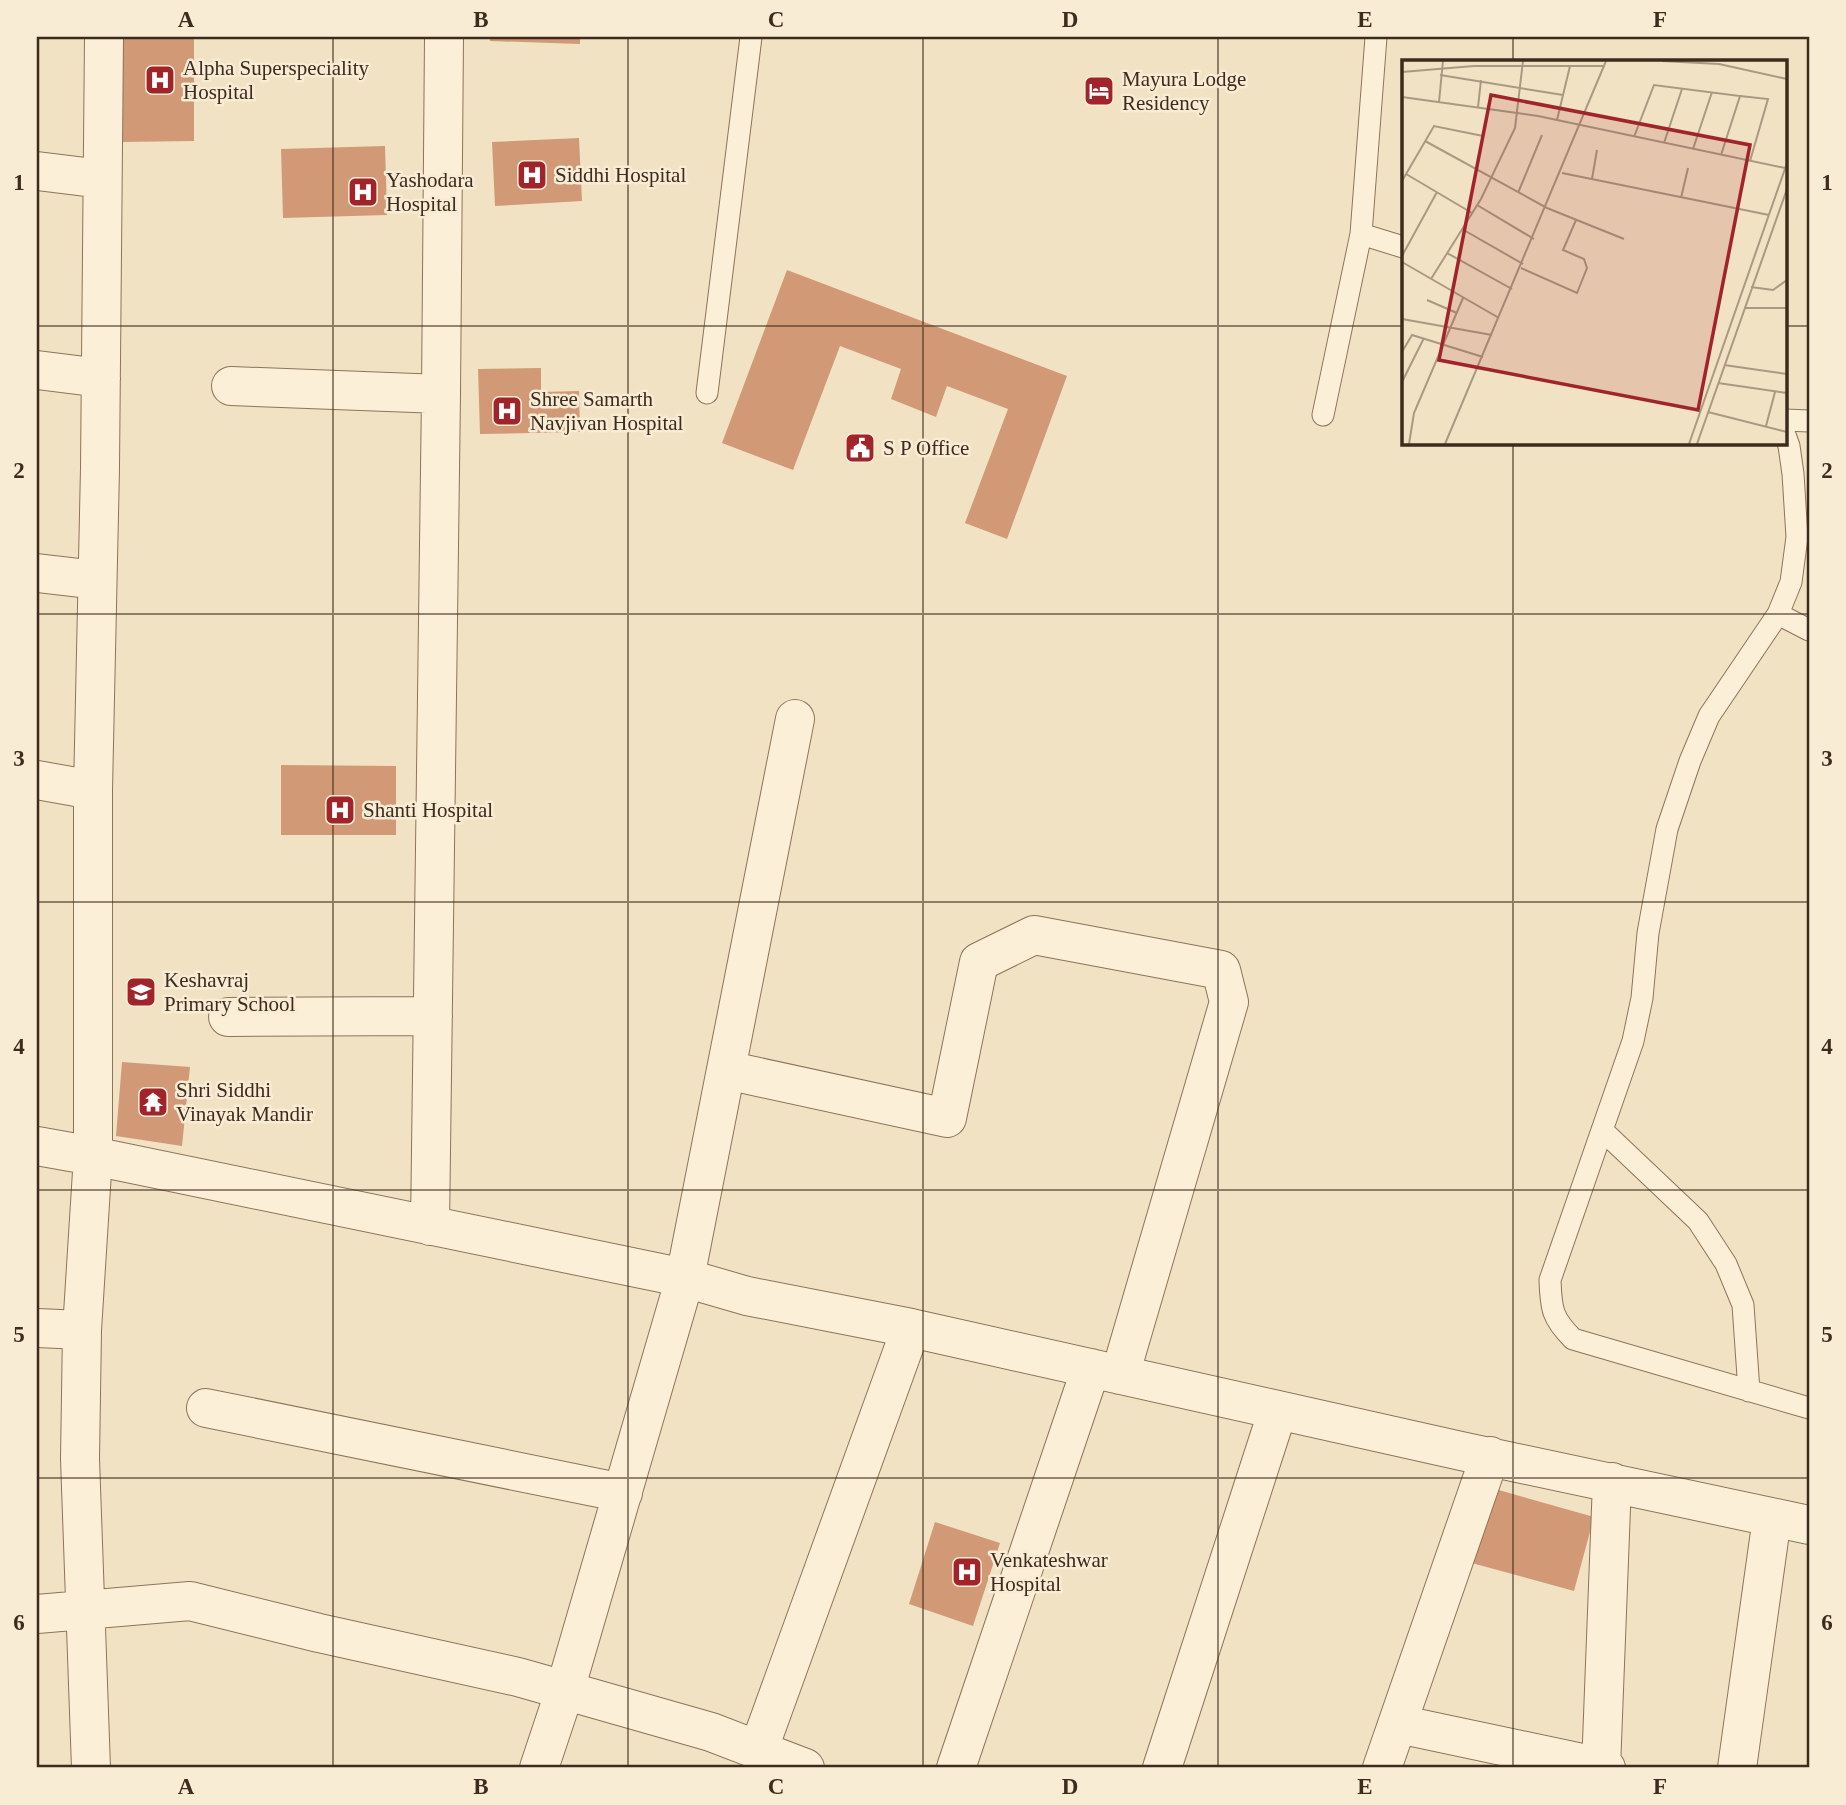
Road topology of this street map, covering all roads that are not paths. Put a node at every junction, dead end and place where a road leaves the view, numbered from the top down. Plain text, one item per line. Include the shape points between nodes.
1 (104, 37) edge
2 (444, 37) edge
3 (751, 37) edge
4 (1376, 37) edge
5 (37, 171) edge
6 (102, 179) junction
7 (1361, 234) junction
8 (1402, 247) edge
9 (37, 370) edge
10 (101, 378) junction
11 (231, 386) dead end
12 (707, 393) dead end
13 (441, 394) junction
14 (1323, 415) dead end
15 (1786, 420) edge
16 (1809, 421) edge
17 (1786, 438) edge
18 (37, 573) edge
19 (97, 580) junction
20 (1778, 614) junction
21 (1809, 630) edge
22 (795, 719) dead end
23 (37, 780) edge
24 (93, 790) junction
25 (433, 1016) junction
26 (228, 1017) dead end
27 (726, 1070) junction
28 (1602, 1130) junction
29 (37, 1146) edge
30 (93, 1156) junction
31 (430, 1226) junction
32 (685, 1278) junction
33 (37, 1328) edge
34 (911, 1328) junction
35 (82, 1329) junction
36 (1106, 1371) junction
37 (1749, 1391) junction
38 (206, 1408) dead end
39 (1809, 1408) edge
40 (1278, 1410) junction
41 (1490, 1456) junction
42 (1612, 1482) junction
43 (623, 1493) junction
44 (1772, 1518) junction
45 (1809, 1525) edge
46 (85, 1610) junction
47 (37, 1614) edge
48 (565, 1690) junction
49 (1398, 1724) junction
50 (758, 1751) junction
51 (1503, 1758) edge
52 (91, 1768) edge
53 (539, 1768) edge
54 (804, 1768) edge
55 (956, 1768) edge
56 (1162, 1768) edge
57 (1382, 1768) edge
58 (1603, 1768) edge
59 (1737, 1768) edge

1 - 6 street
2 - 13 street
3 - 12 lane
4 - 7 lane
5 - 6 street
6 - 10 street
7 - 8 lane
7 - 14 lane
9 - 10 street
10 - 19 street
11 - 13 street
13 - 25 street
15 - 16 lane
17 - 20 lane via 1797,537 1791,582
18 - 19 street
19 - 24 street
20 - 21 lane
20 - 28 lane via 1709,716 1690,761 1667,829 1633,1041
22 - 27 street
23 - 24 street
24 - 30 street
25 - 26 street
25 - 31 street
27 - 32 street
27 - 36 street via 947,1118 979,962 1034,935 1221,970 1229,1002
28 - 37 lane via 1698,1221 1726,1264 1743,1304
28 - 37 lane via 1550,1280 1558,1325 1573,1339
29 - 30 street
30 - 31 street
30 - 35 street
31 - 32 street
32 - 34 street via 747,1296
32 - 43 street
33 - 35 street
34 - 36 street
34 - 50 street
35 - 46 street
36 - 40 street
36 - 55 street
37 - 39 lane
38 - 43 street
40 - 41 street
40 - 56 street
41 - 42 street
41 - 49 street
42 - 44 street
42 - 58 street
43 - 48 street
44 - 45 street
44 - 59 street
46 - 47 street
46 - 48 street via 190,1601
46 - 52 street
48 - 50 street via 711,1732
48 - 53 street
49 - 51 street
49 - 57 street
50 - 54 street
51 - 58 street

